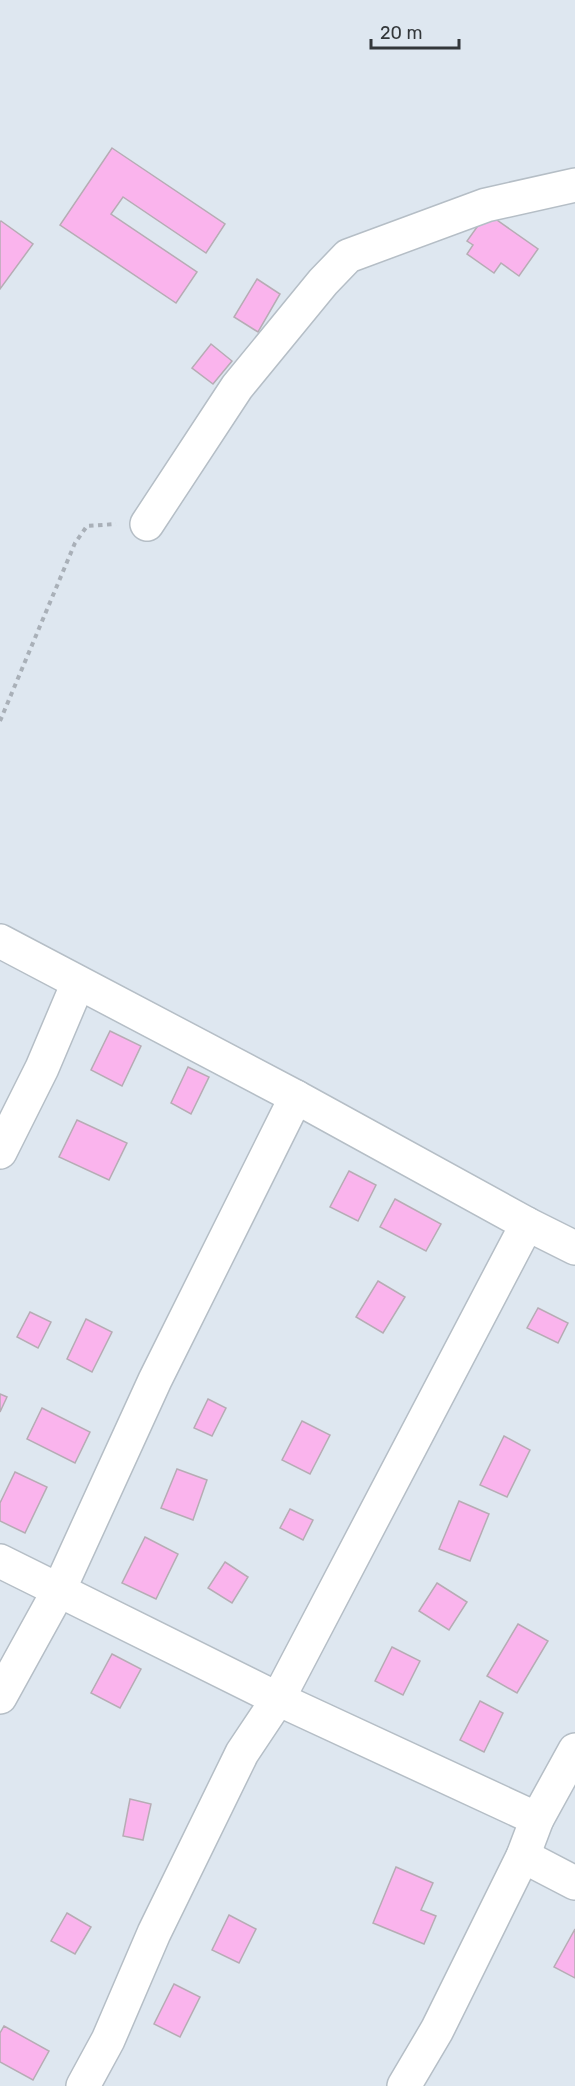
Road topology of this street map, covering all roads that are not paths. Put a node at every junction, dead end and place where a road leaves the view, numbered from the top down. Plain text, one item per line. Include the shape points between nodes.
1 (575, 185) edge
2 (147, 524) road end
3 (0, 941) edge
4 (78, 983) junction
5 (296, 1097) junction
6 (0, 1152) edge
7 (527, 1224) junction
8 (575, 1248) edge
9 (0, 1561) edge
10 (59, 1590) junction
11 (0, 1697) edge
12 (278, 1699) junction
13 (575, 1750) edge
14 (537, 1819) junction
15 (523, 1856) junction
16 (575, 1883) edge
17 (83, 2086) edge
18 (404, 2086) edge

1 - 2 street via 486,205 348,256 237,387
3 - 4 street
4 - 5 street
4 - 6 street
5 - 7 street
5 - 10 street via 155,1380
7 - 8 street
7 - 12 street
9 - 10 street
10 - 11 street
10 - 12 street
12 - 14 street
12 - 17 street via 242,1753
13 - 14 street
14 - 15 street
15 - 16 street
15 - 18 street via 437,2030

